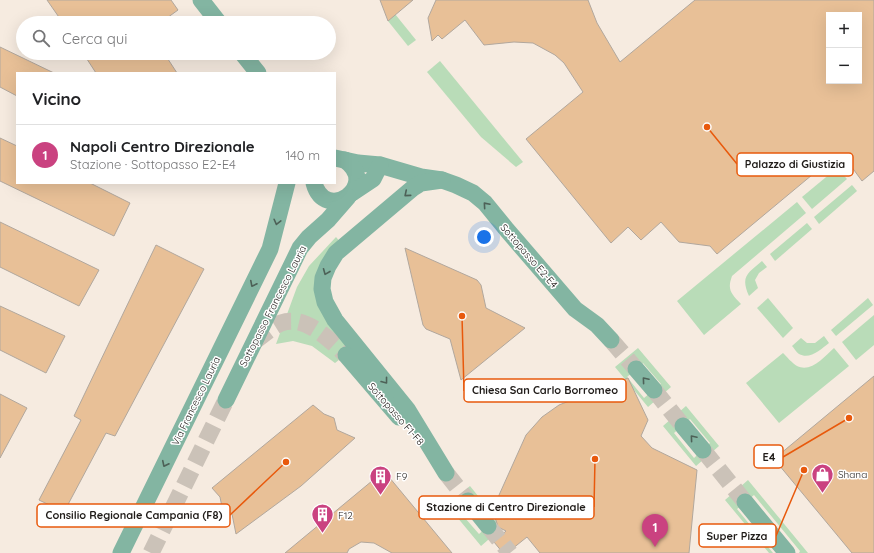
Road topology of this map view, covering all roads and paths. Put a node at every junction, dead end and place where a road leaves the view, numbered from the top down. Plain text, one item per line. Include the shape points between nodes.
1 (201, 0) edge
2 (214, 16) edge
3 (248, 60) edge
4 (257, 72) edge
5 (340, 159) edge
6 (380, 165) junction
7 (442, 180) junction
8 (298, 184) edge
9 (314, 184) edge
10 (286, 189) edge
11 (350, 195) junction
12 (611, 340) tunnel mouth
13 (346, 355) tunnel mouth
14 (636, 369) tunnel mouth
15 (654, 390) tunnel mouth
16 (226, 400) tunnel mouth
17 (683, 426) tunnel mouth
18 (703, 450) tunnel mouth
19 (468, 501) tunnel mouth
20 (745, 502) tunnel mouth
21 (488, 526) tunnel mouth
22 (121, 553) edge
23 (787, 553) edge

1 - 2 street
3 - 4 street
5 - 6 street, Sottopasso E2-E4
5 - 11 street via 354,169 356,175 356,188
6 - 7 street, Sottopasso E2-E4 via 421,177
6 - 11 street via 372,179
12 -> 7 street, Sottopasso E2-E4 via 597,325 575,309 485,203 473,193
7 -> 13 street, Sottopasso F1-F8 via 428,181 413,188 336,253 323,278 322,289 325,302 335,320 407,409 446,474
8 - 10 street
9 - 11 street via 316,191 327,200 334,202
10 -> 22 street, Via Francesco Lauria via 270,249
11 - 16 street, Sottopasso Francesco Lauria via 300,248
15 -> 14 street
18 -> 17 street
19 - 21 street
20 - 23 street

